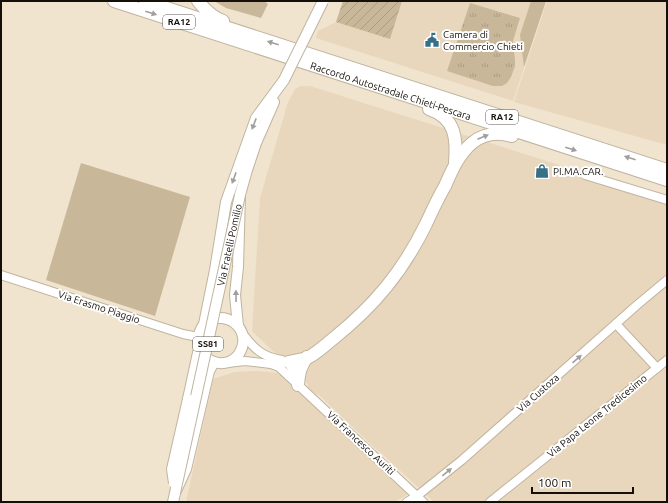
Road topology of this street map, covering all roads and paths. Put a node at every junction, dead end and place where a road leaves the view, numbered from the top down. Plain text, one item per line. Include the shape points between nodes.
1 (114, 1) edge
2 (145, 1) edge
3 (198, 1) edge
4 (323, 1) edge
5 (246, 34) junction
6 (284, 80) junction
7 (409, 96) junction
8 (534, 137) junction
9 (455, 163) junction
10 (667, 170) edge
11 (585, 175) dead end
12 (667, 180) edge
13 (240, 195) junction
14 (667, 200) edge
15 (1, 276) edge
16 (667, 280) edge
17 (204, 324) junction
18 (616, 324) junction
19 (240, 330) junction
20 (198, 337) junction
21 (200, 350) junction
22 (307, 358) junction
23 (667, 360) edge
24 (214, 362) junction
25 (289, 362) junction
26 (225, 363) junction
27 (271, 364) junction
28 (656, 368) junction
29 (298, 385) junction
30 (174, 498) edge
31 (420, 499) edge
32 (168, 502) edge
33 (407, 502) edge
34 (490, 502) edge

1 -> 7 highway, Raccordo Autostradale Chieti-Pescara / RA12
2 - 5 highway, Raccordo Autostradale Chieti-Pescara / RA12
3 - 5 highway via 212,16 233,24
4 - 6 main road, Via Fratelli Pomilio / SS81, bridge
10 -> 5 highway, Raccordo Autostradale Chieti-Pescara / RA12
6 - 13 main road, Via Fratelli Pomilio / SS81 via 256,143
6 -> 17 main road via 256,118 226,202
7 - 8 highway, Raccordo Autostradale Chieti-Pescara / RA12
7 - 9 highway via 420,106 436,111 450,126 456,140
9 -> 8 highway via 472,142 487,135 502,133 523,139
8 -> 12 highway, Raccordo Autostradale Chieti-Pescara / RA12
9 - 22 highway via 417,243 389,284 348,327
11 - 14 street
19 -> 13 main road, bridge via 235,295
13 - 30 main road, Via Fratelli Pomilio / SS81, bridge
15 - 20 street, Via Erasmo Piaggio
16 - 18 street, Via Custoza
17 - 19 main road via 210,320 225,318 232,321
17 - 20 main road
18 - 28 street
31 -> 18 street, Via Custoza
19 - 25 street via 262,354
19 - 26 main road via 242,349 238,356
20 - 21 main road
21 - 24 main road
21 - 30 main road, bridge via 172,469
21 - 32 street
22 - 25 highway
22 - 29 highway via 301,366
23 - 28 street, Via Papa Leone Tredicesimo
24 - 26 main road
24 - 30 main road, bridge via 202,396 186,469
25 - 27 street
25 - 29 street, Via Francesco Auriti
26 - 27 street via 245,361
27 - 29 street, Via Francesco Auriti via 279,367
28 - 34 street, Via Papa Leone Tredicesimo
29 - 31 street, Via Francesco Auriti
31 - 33 street, Via Custoza

